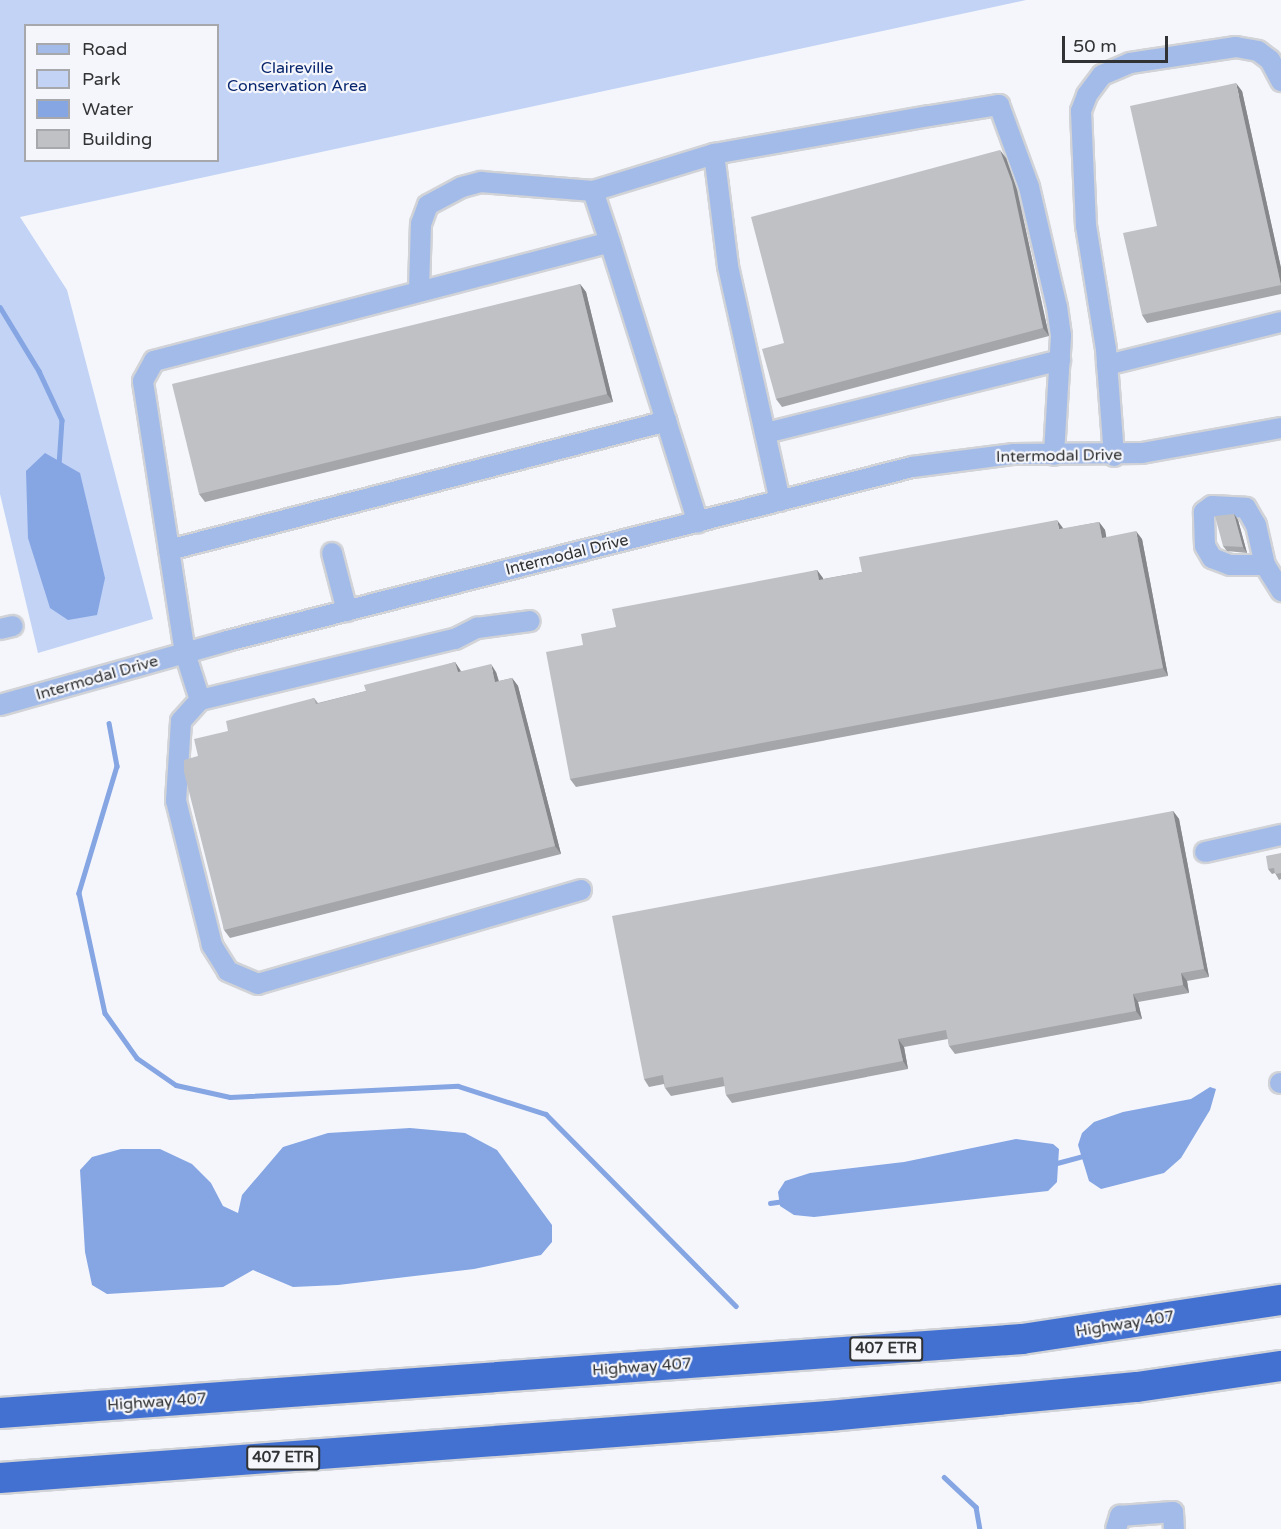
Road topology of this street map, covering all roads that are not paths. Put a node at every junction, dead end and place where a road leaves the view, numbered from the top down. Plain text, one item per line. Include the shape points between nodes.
1 (1281, 81) edge
2 (714, 154) junction
3 (593, 191) junction
4 (610, 242) junction
5 (419, 290) junction
6 (1281, 322) edge
7 (1060, 360) junction
8 (1107, 365) junction
9 (667, 422) junction
10 (1281, 428) edge
11 (766, 434) junction
12 (1054, 455) junction
13 (1114, 456) junction
14 (780, 501) junction
15 (698, 522) junction
16 (169, 550) junction
17 (332, 553) dead end
18 (1265, 565) dead end
19 (1281, 591) edge
20 (347, 611) junction
21 (530, 621) dead end
22 (185, 653) junction
23 (200, 700) junction
24 (0, 705) edge
25 (1281, 835) edge
26 (1205, 852) dead end
27 (581, 890) dead end
28 (1281, 1300) edge
29 (1281, 1366) edge
30 (0, 1413) edge
31 (0, 1478) edge
32 (1116, 1529) edge
33 (1174, 1529) edge

1 - 8 street via 1270,60 1258,51 1236,47 1130,63 1102,75 1087,95 1081,111 1086,226
2 - 3 street
2 - 7 street via 999,105 1037,220 1057,307
2 - 11 street via 728,266
3 - 4 street
3 - 5 street via 481,182 428,205 421,224
4 - 5 street
4 - 9 street
5 - 16 street via 154,361 143,381
6 - 8 street
7 - 11 street
7 - 12 street
8 - 13 street
9 - 15 street
9 - 16 street
10 - 13 street, Intermodal Drive
11 - 14 street
12 - 13 street, Intermodal Drive
12 - 14 street, Intermodal Drive via 1014,454 912,467
14 - 15 street, Intermodal Drive
15 - 20 street, Intermodal Drive
16 - 22 street
17 - 20 street
18 - 19 street
20 - 22 street, Intermodal Drive
21 - 23 street via 477,628 455,639
22 - 23 street
22 - 24 street, Intermodal Drive
23 - 27 street via 181,721 176,801 212,945 228,971 258,984
25 - 26 street
28 - 30 highway, Highway 407 / 407 ETR via 1022,1339
29 - 31 highway, 407 ETR via 1137,1387 829,1416
32 - 33 street via 1120,1516 1173,1512

